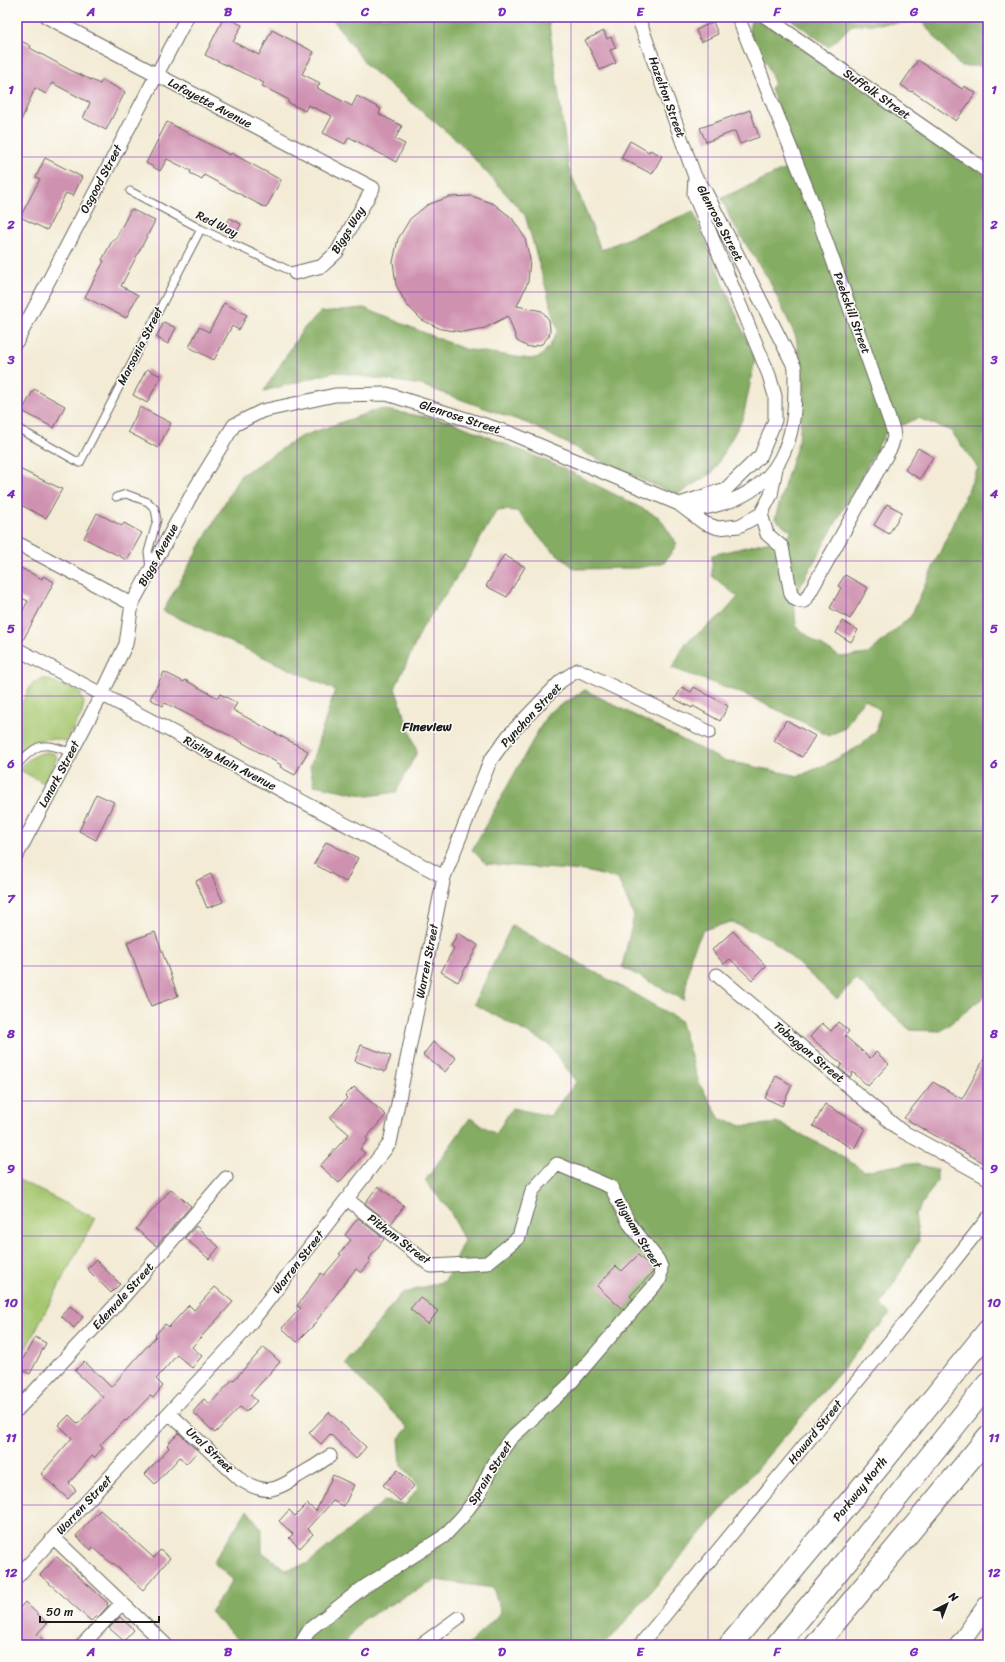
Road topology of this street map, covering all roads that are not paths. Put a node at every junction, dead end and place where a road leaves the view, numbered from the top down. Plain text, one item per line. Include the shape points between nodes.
1 (47, 17) edge
2 (186, 17) edge
3 (638, 17) edge
4 (738, 17) edge
5 (766, 17) edge
6 (156, 75) junction
7 (988, 172) edge
8 (695, 177) junction
9 (373, 188) joint
10 (130, 191) dead end
11 (200, 228) junction
12 (295, 273) joint
13 (17, 341) edge
14 (234, 425) joint
15 (17, 428) edge
16 (776, 468) junction
17 (116, 497) dead end
18 (679, 504) junction
19 (761, 514) junction
20 (17, 543) edge
21 (150, 568) junction
22 (132, 604) junction
23 (17, 649) edge
24 (102, 694) junction
25 (709, 732) dead end
26 (70, 753) junction
27 (17, 765) edge
28 (17, 855) edge
29 (444, 877) junction
30 (717, 975) dead end
31 (226, 1178) dead end
32 (988, 1178) edge
33 (610, 1187) joint
34 (347, 1199) junction
35 (988, 1218) edge
36 (660, 1279) joint
37 (988, 1331) edge
38 (988, 1384) edge
39 (17, 1410) edge
40 (169, 1413) junction
41 (988, 1437) edge
42 (330, 1456) dead end
43 (54, 1538) junction
44 (17, 1577) edge
45 (122, 1603) junction
46 (988, 1604) edge
47 (458, 1618) dead end
48 (82, 1645) edge
49 (166, 1645) edge
50 (300, 1645) edge
51 (421, 1645) edge
52 (640, 1645) edge
53 (730, 1645) edge
54 (776, 1645) edge
55 (816, 1645) edge
56 (959, 1645) edge

1 - 6 street, Lafayette Avenue
2 - 6 street, Osgood Street
3 - 8 street, Hazelton Street
4 - 19 street, Peekskill Street via 813,204 894,437 891,447 805,601 800,602 790,594 782,547 768,534
5 - 7 street, Suffolk Street
6 - 9 street, Lafayette Avenue
6 - 13 street, Osgood Street
8 - 16 street, Glenrose Street via 704,189 795,368 792,425 786,448
8 - 18 street, Glenrose Street via 694,194 770,375 775,396 775,420 761,455 726,489
9 - 12 street, Biggs Way via 337,252 322,266
10 - 11 lane, Red Way
11 - 12 lane, Red Way
11 - 15 lane, Marsonia Street via 80,463
14 - 18 street, Glenrose Street via 262,411 335,395 387,394 510,433
14 - 21 street, Biggs Avenue
16 - 18 street, Glenrose Street via 759,486 739,498 702,508
16 - 19 street via 771,495
17 - 21 lane via 126,494 148,502 156,509 157,520 148,552
18 - 19 street via 693,516 718,528 739,526
20 - 22 street
21 - 22 street, Biggs Avenue
22 - 24 street, Biggs Avenue via 126,644
23 - 24 street, Rising Main Avenue
24 - 26 street, Lanark Street
24 - 29 street, Rising Main Avenue
25 - 29 street, Pynchon Street via 578,670 561,681 509,735 490,761
26 - 27 lane via 53,745 43,745 27,754
26 - 28 street, Lanark Street
29 - 34 street, Warren Street via 390,1143
30 - 32 street, Toboggan Street via 900,1130
31 - 39 street, Edenvale Street via 125,1295
33 - 34 street, Pitham Street via 557,1164 532,1191 519,1237 487,1263 431,1266
33 - 36 street, Wigwam Street via 628,1223 658,1260 661,1267
34 - 40 street, Warren Street via 242,1334
35 - 52 street, Howard Street via 897,1333
36 - 50 street, Sprain Street via 567,1387 510,1439 493,1464 479,1494 443,1537 364,1587 310,1629
37 - 53 highway, Parkway North
38 - 54 highway
40 - 42 street, Ural Street via 241,1480 263,1489 282,1487
40 - 43 street, Warren Street
41 - 55 highway
43 - 44 street, Warren Street
43 - 45 street
45 - 48 street
45 - 49 street
46 - 56 main road
47 - 51 street

